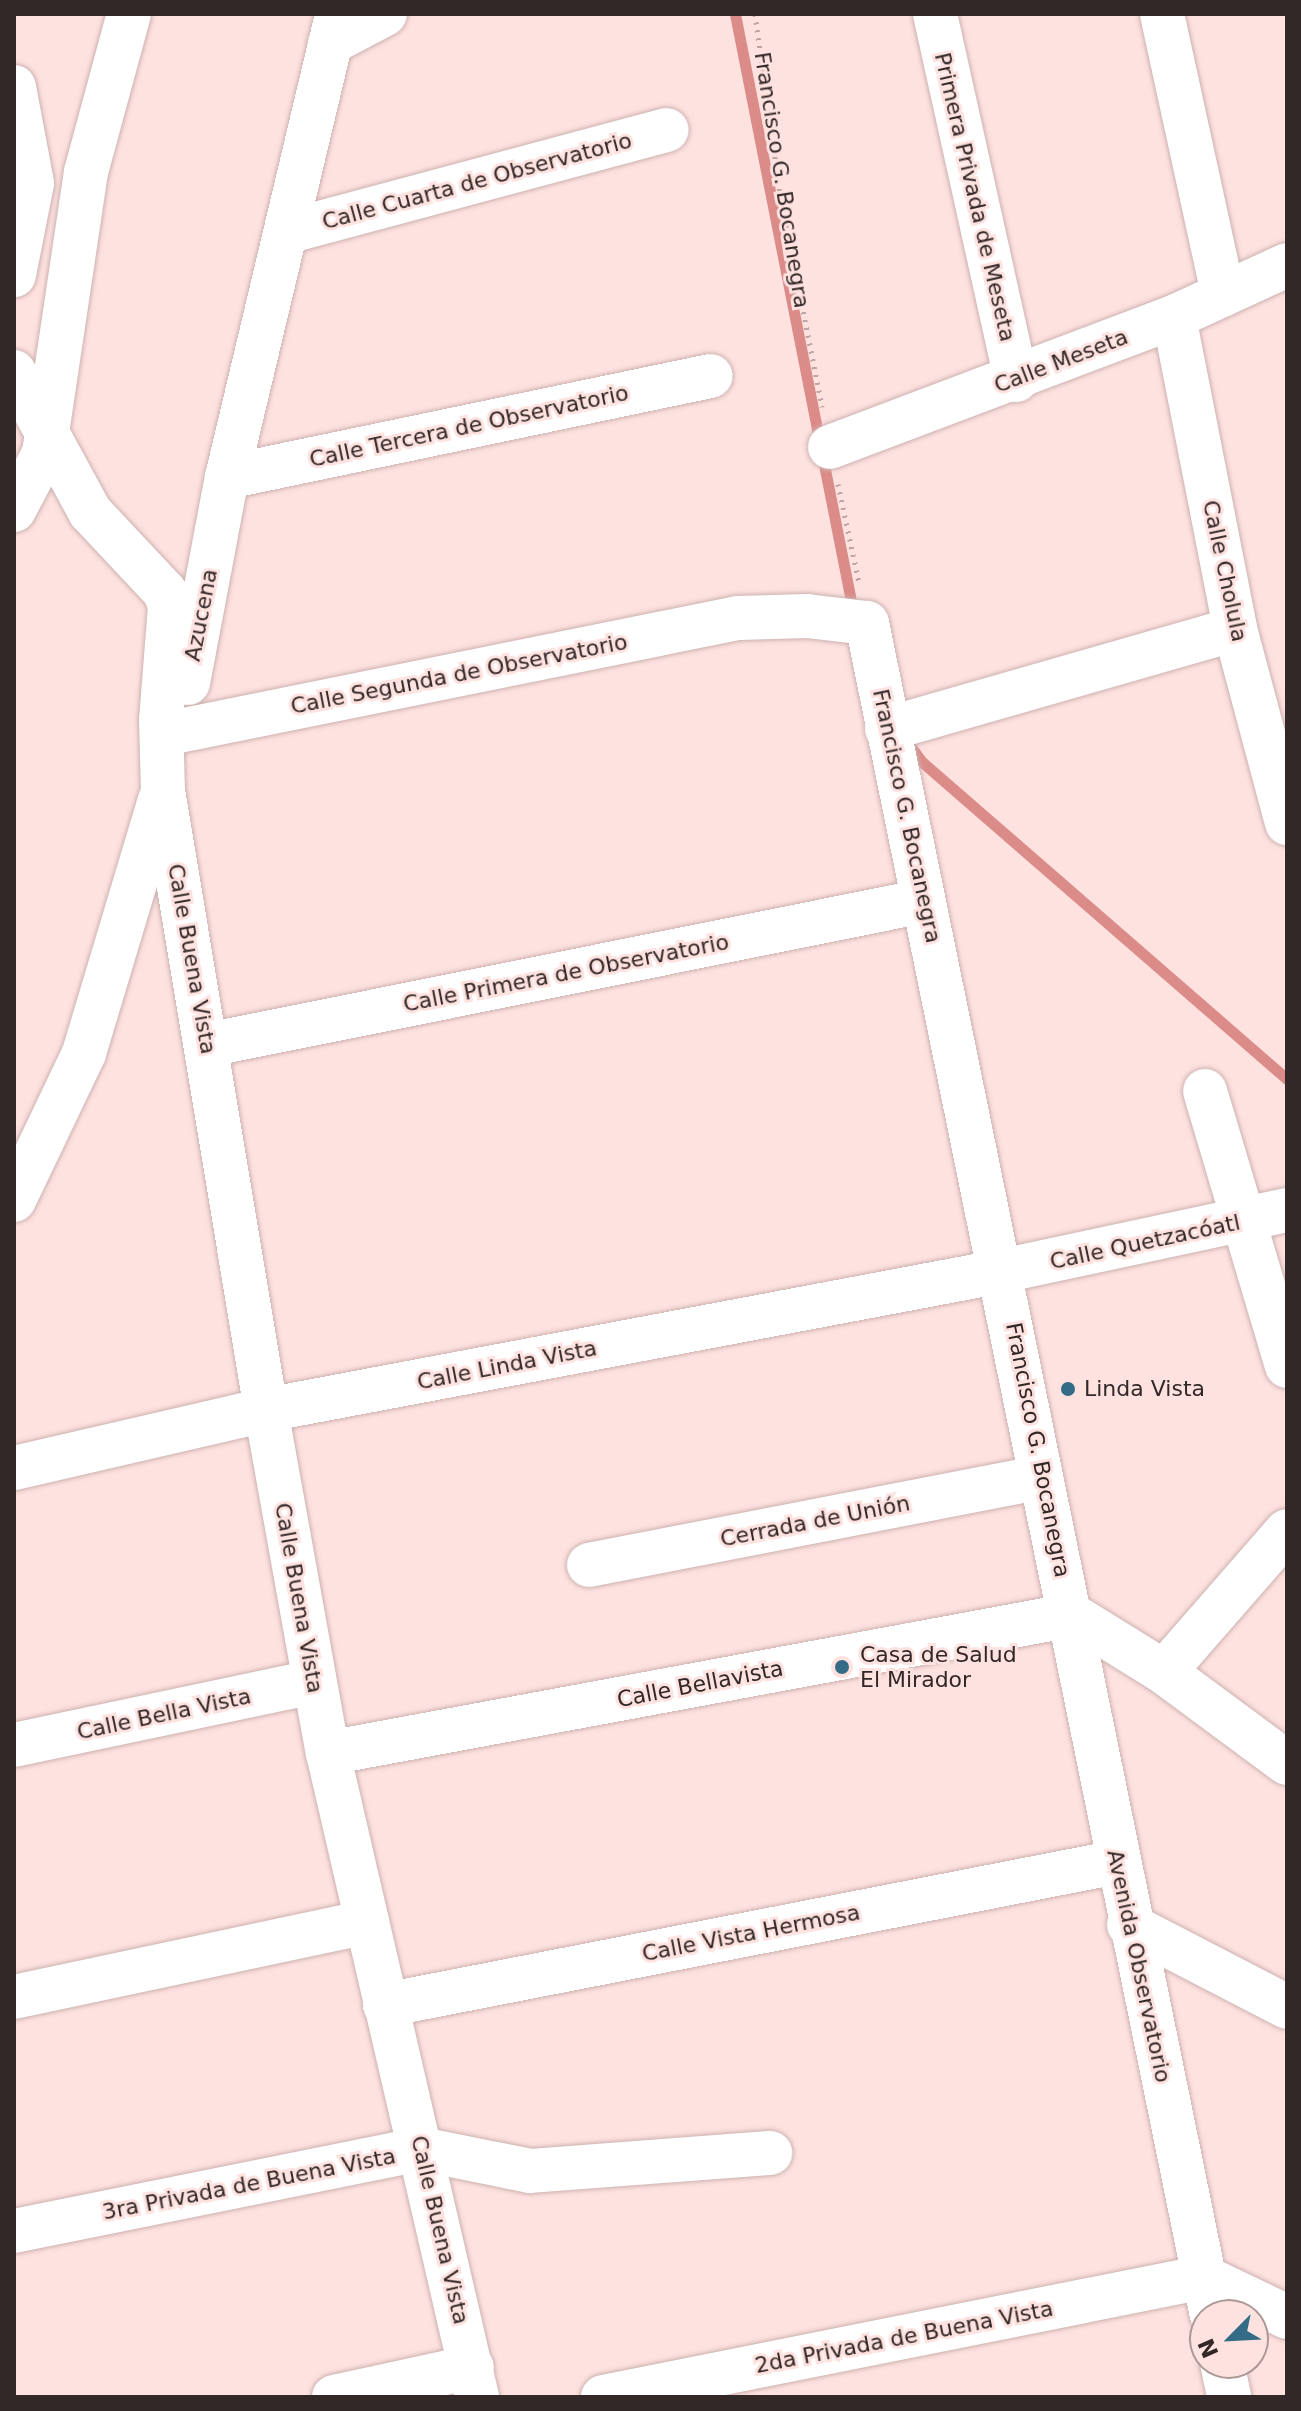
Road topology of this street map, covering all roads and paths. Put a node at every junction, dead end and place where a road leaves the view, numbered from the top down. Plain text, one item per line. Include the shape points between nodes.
1 (129, 14) edge
2 (385, 14) edge
3 (755, 14) edge
4 (935, 14) edge
5 (1162, 14) edge
6 (333, 29) edge
7 (16, 109) edge
8 (667, 130) dead end
9 (286, 232) junction
10 (1287, 265) edge
11 (14, 275) edge
12 (1223, 294) junction
13 (1174, 317) junction
14 (14, 372) edge
15 (711, 376) dead end
16 (1016, 380) junction
17 (47, 432) junction
18 (830, 447) junction
19 (227, 477) junction
20 (14, 510) edge
21 (867, 623) junction
22 (1235, 629) junction
23 (887, 729) junction
24 (179, 731) junction
25 (163, 791) junction
26 (1287, 823) edge
27 (924, 901) junction
28 (207, 1045) junction
29 (1205, 1091) dead end
30 (14, 1200) edge
31 (1287, 1210) edge
32 (1244, 1221) junction
33 (1002, 1271) junction
34 (1287, 1366) edge
35 (266, 1410) junction
36 (14, 1468) edge
37 (1040, 1477) junction
38 (1287, 1531) edge
39 (589, 1565) dead end
40 (1072, 1615) junction
41 (1164, 1672) junction
42 (313, 1682) junction
43 (14, 1745) edge
44 (328, 1753) junction
45 (1287, 1763) edge
46 (1117, 1862) junction
47 (367, 1922) junction
48 (1129, 1925) junction
49 (14, 1997) edge
50 (385, 2005) junction
51 (1287, 2007) edge
52 (421, 2149) junction
53 (770, 2153) dead end
54 (14, 2231) edge
55 (1208, 2296) edge
56 (1287, 2317) edge
57 (475, 2382) edge
58 (334, 2397) edge
59 (603, 2397) edge

1 - 17 street via 86,172
2 - 6 street
3 - 18 path, Francisco G. Bocanegra via 780,194
4 - 16 street, Primera Privada de Meseta
5 - 12 street
6 - 9 street, Azucena
7 - 11 street via 32,183
8 - 9 street, Calle Cuarta de Observatorio
9 - 19 street, Azucena
10 - 12 street, Calle Meseta
12 - 13 street, Calle Meseta
13 - 16 street, Calle Meseta
13 - 22 street, Calle Cholula
14 - 17 street
15 - 19 street, Calle Tercera de Observatorio
16 - 18 street, Calle Meseta
17 - 20 street via 37,474
17 - 25 street via 90,512 165,592 170,606 161,720
18 - 21 path, Francisco G. Bocanegra
19 - 24 street, Azucena
21 - 23 street, Francisco G. Bocanegra
21 - 24 street, Calle Segunda de Observatorio via 807,616 738,618
22 - 23 street
22 - 26 street, Calle Cholula
23 - 27 street, Francisco G. Bocanegra
24 - 25 street, Azucena
25 - 28 street, Calle Buena Vista
25 - 30 street, Azucena via 84,1053
27 - 28 street, Calle Primera de Observatorio
27 - 33 street, Francisco G. Bocanegra
28 - 35 street, Calle Buena Vista
29 - 32 street
31 - 32 street, Calle Quetzacóatl
32 - 33 street, Calle Quetzacóatl
32 - 34 street
33 - 35 street, Calle Linda Vista
33 - 37 street, Francisco G. Bocanegra
35 - 36 street, Calle Linda Vista
35 - 42 street, Calle Buena Vista
37 - 39 street, Cerrada de Unión
37 - 40 street, Francisco G. Bocanegra
38 - 41 street
40 - 41 street
40 - 44 street, Calle Bellavista
40 - 46 street, Avenida Observatorio
41 - 45 street
42 - 43 street, Calle Bella Vista
42 - 44 street, Calle Buena Vista
44 - 47 street, Calle Buena Vista
46 - 48 street, Avenida Observatorio
46 - 50 street, Calle Vista Hermosa
47 - 49 street
47 - 50 street, Calle Buena Vista
48 - 51 street
48 - 55 street, Avenida Observatorio
50 - 52 street, Calle Buena Vista
52 - 53 street, 3ra Privada de Buena Vista via 530,2171
52 - 54 street, 3ra Privada de Buena Vista
52 - 57 street, Calle Buena Vista
55 - 56 street
55 - 59 street, 2da Privada de Buena Vista
57 - 58 street

